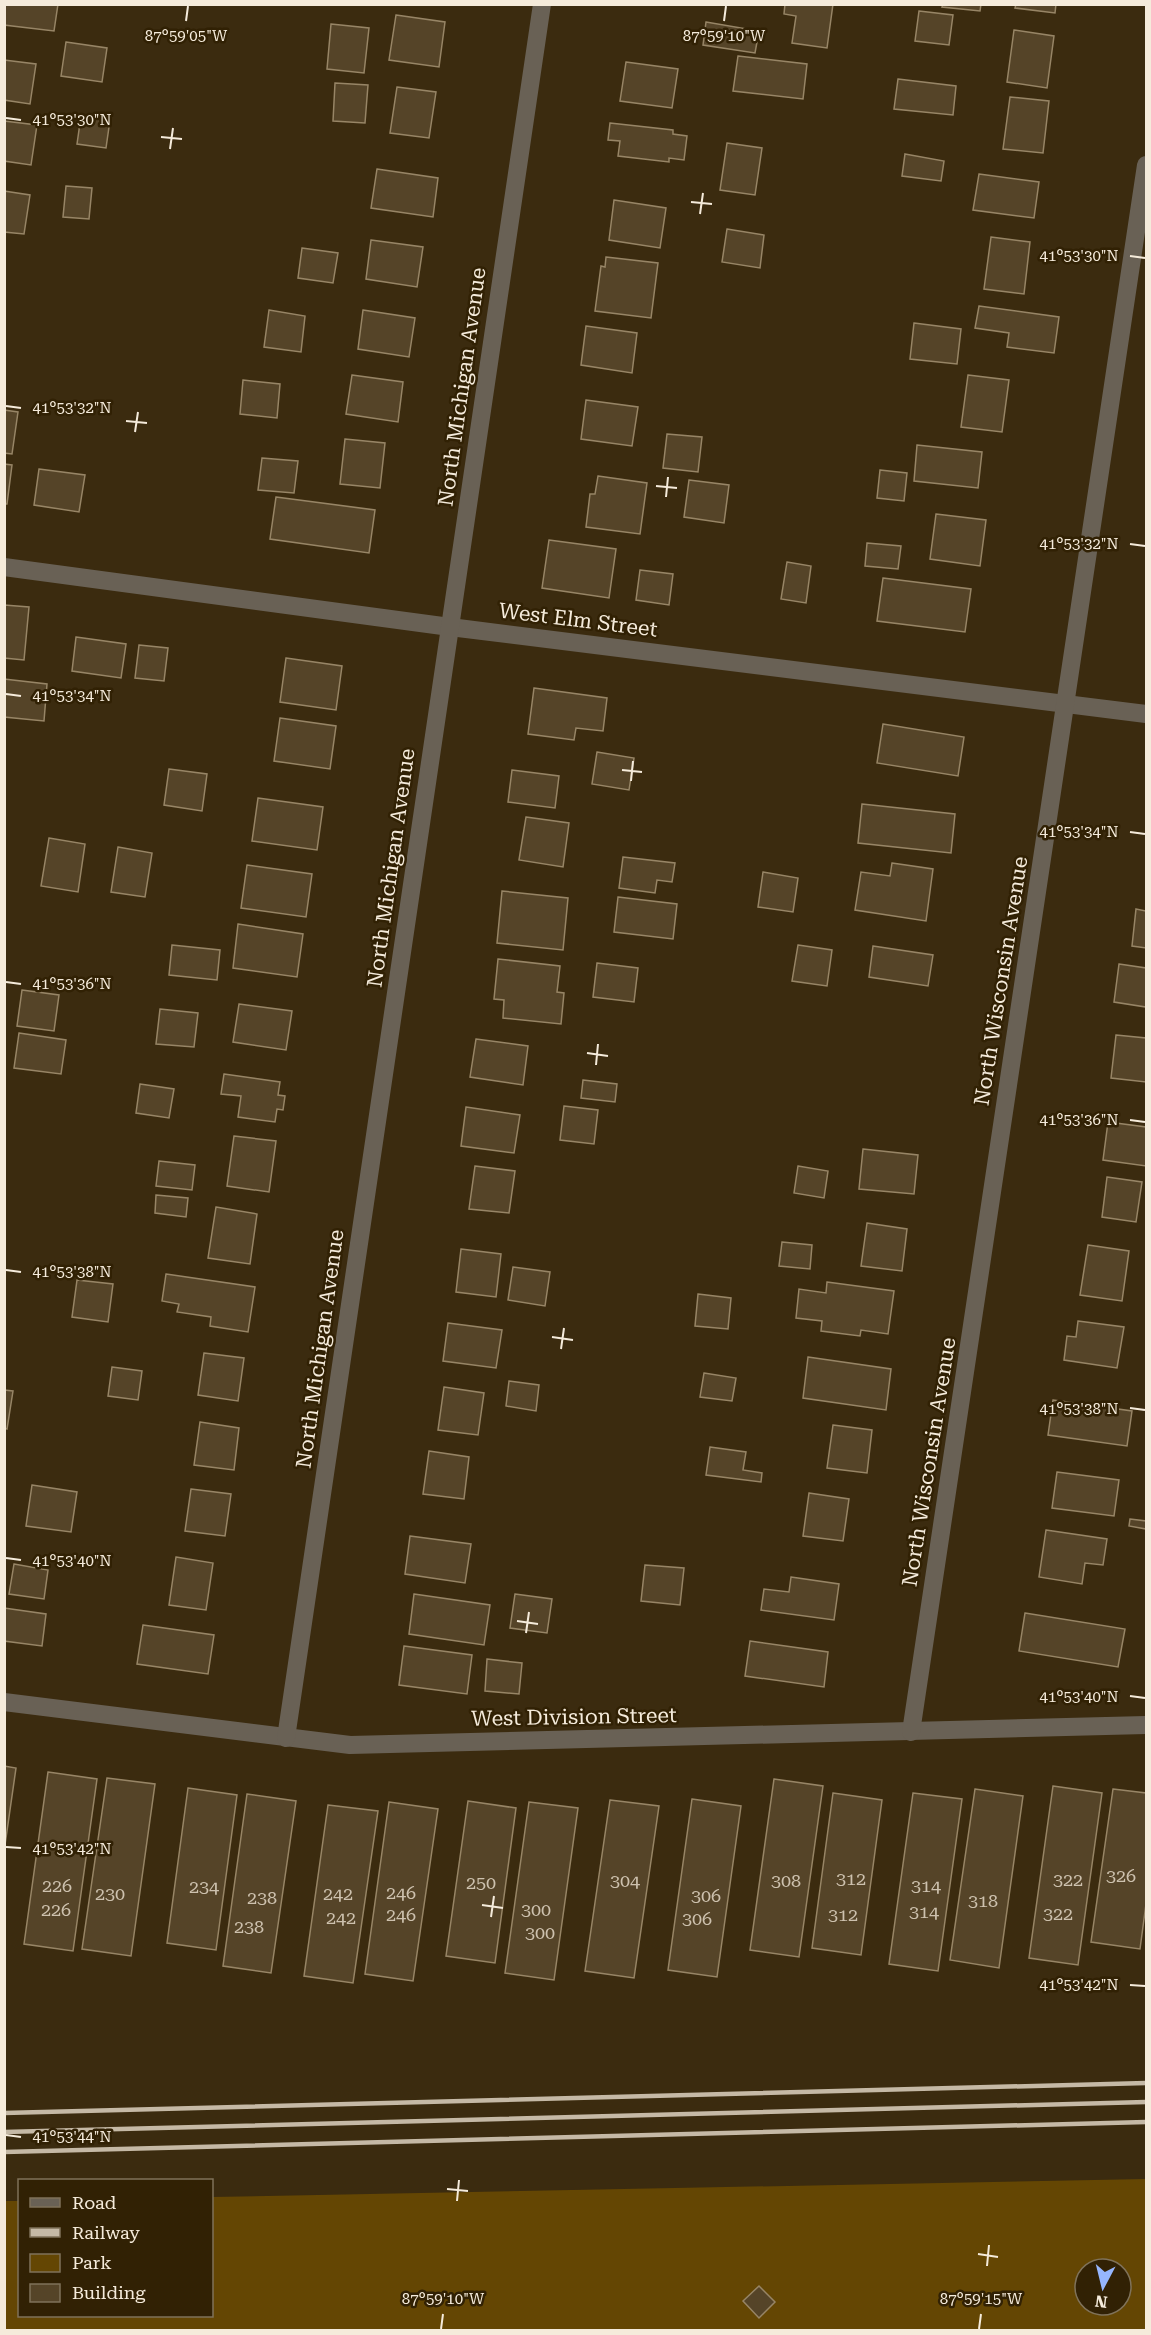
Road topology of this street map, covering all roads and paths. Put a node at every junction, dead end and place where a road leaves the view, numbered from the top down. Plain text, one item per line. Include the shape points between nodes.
1 (542, 4) edge
2 (1146, 165) edge
3 (4, 567) edge
4 (450, 627) junction
5 (1065, 703) junction
6 (1146, 714) edge
7 (4, 1702) edge
8 (1146, 1725) edge
9 (911, 1732) junction
10 (286, 1738) junction

1 - 4 street, North Michigan Avenue
2 - 5 street, North Wisconsin Avenue
3 - 4 street, West Elm Street
4 - 5 street, West Elm Street
4 - 10 street, North Michigan Avenue
5 - 6 street, West Elm Street
5 - 9 street, North Wisconsin Avenue
7 - 10 street, West Division Street
8 - 9 street, West Division Street
9 - 10 street, West Division Street via 350,1745

